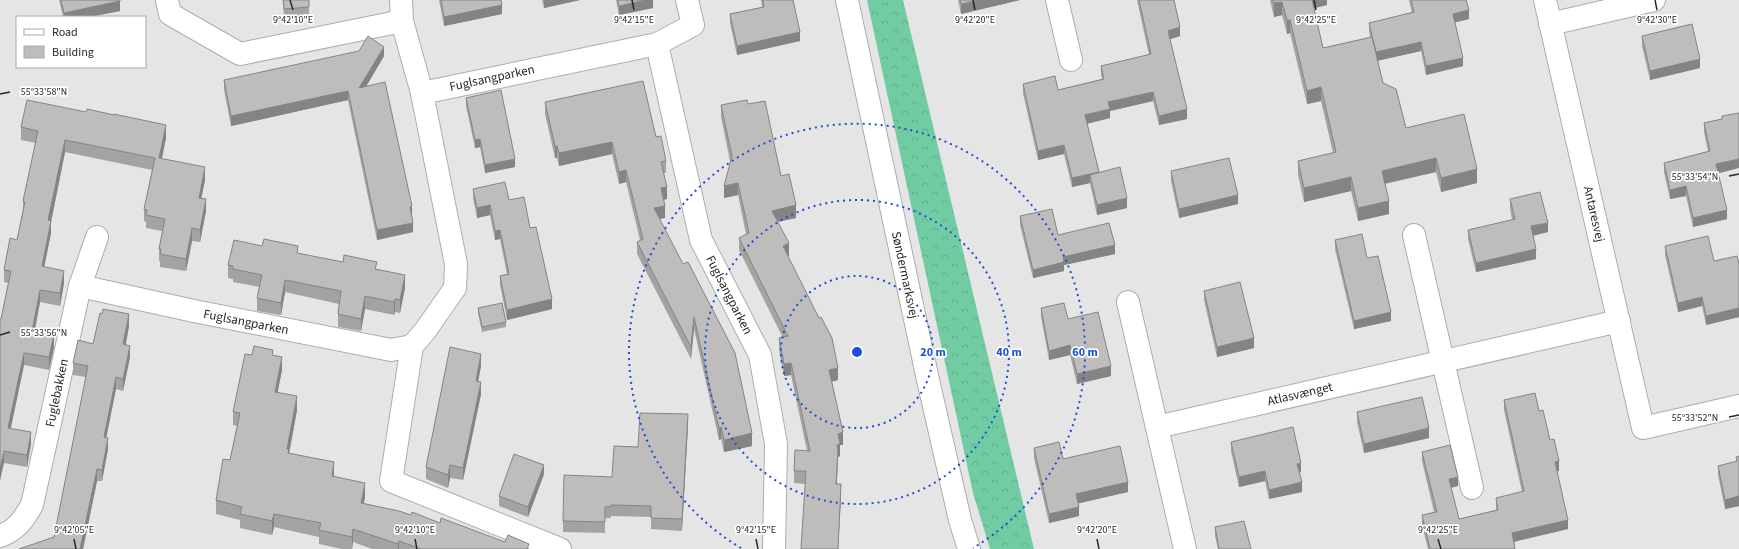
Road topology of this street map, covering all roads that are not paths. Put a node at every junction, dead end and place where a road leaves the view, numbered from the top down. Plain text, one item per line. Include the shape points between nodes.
1 (167, 0) edge
2 (401, 0) edge
3 (687, 0) edge
4 (847, 0) edge
5 (1057, 0) edge
6 (1545, 0) edge
7 (1654, 0) edge
8 (402, 21) junction
9 (1550, 24) junction
10 (657, 44) junction
11 (1071, 60) dead end
12 (422, 93) junction
13 (1414, 235) dead end
14 (97, 237) dead end
15 (80, 286) junction
16 (1128, 302) dead end
17 (1619, 321) junction
18 (412, 346) junction
19 (1443, 361) junction
20 (1739, 406) edge
21 (1157, 427) junction
22 (1472, 488) dead end
23 (0, 536) edge
24 (560, 549) edge
25 (774, 549) edge
26 (969, 549) edge
27 (1185, 549) edge

1 - 8 street via 170,14 240,54
2 - 8 street
3 - 10 street, Fuglsangparken via 693,25
4 - 26 street, Søndermarksvej via 928,380
5 - 11 street
6 - 9 street, Antaresvej
7 - 9 street
8 - 12 street
9 - 17 street, Antaresvej
10 - 12 street, Fuglsangparken
10 - 25 street, Fuglsangparken via 701,240 760,355 776,444
12 - 18 street via 456,264 455,288
13 - 19 street
14 - 15 street, Fuglebakken
15 - 18 street, Fuglsangparken via 391,350
15 - 23 street, Fuglebakken via 32,505 22,522 8,534
16 - 21 street
17 - 19 street, Atlasvænget
17 - 20 street, Antaresvej via 1643,428
18 - 24 street via 391,481
19 - 21 street, Atlasvænget
19 - 22 street
21 - 27 street

